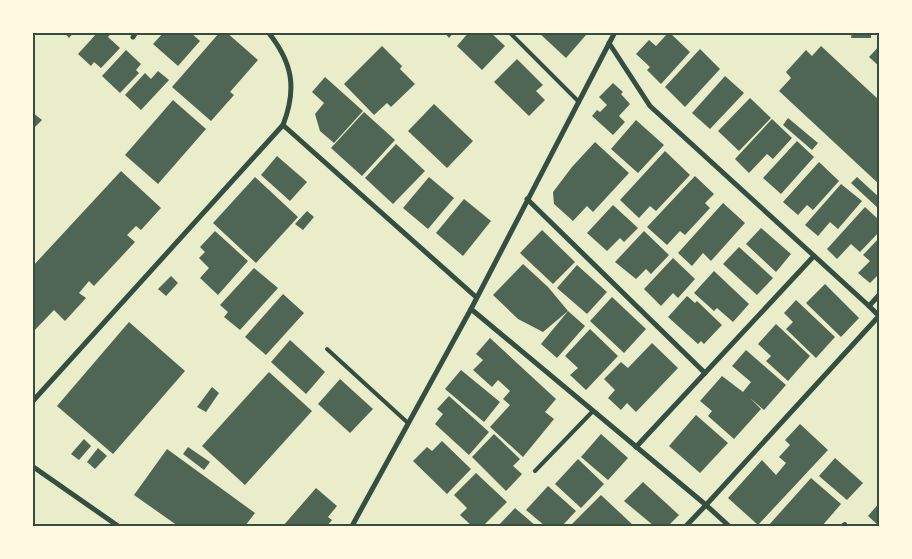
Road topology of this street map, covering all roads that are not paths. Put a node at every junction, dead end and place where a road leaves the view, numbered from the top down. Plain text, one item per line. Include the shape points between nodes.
1 (268, 32) edge
2 (509, 32) edge
3 (615, 32) edge
4 (609, 44) junction
5 (579, 102) junction
6 (283, 125) junction
7 (527, 199) junction
8 (813, 257) junction
9 (880, 294) edge
10 (476, 297) junction
11 (869, 306) junction
12 (471, 309) junction
13 (327, 349) dead end
14 (705, 373) junction
15 (32, 402) edge
16 (593, 411) junction
17 (408, 423) junction
18 (636, 447) junction
19 (32, 466) edge
20 (535, 471) dead end
21 (706, 505) junction
22 (118, 526) edge
23 (352, 526) edge
24 (686, 526) edge
25 (729, 526) edge

1 - 6 street via 288,62 290,107
2 - 5 lane
3 - 4 street
4 - 5 street
4 - 8 street via 650,106
5 - 7 street
6 - 10 street
6 - 15 street
7 - 10 street
7 - 14 street
8 - 11 street
8 - 14 street
9 - 11 street
10 - 12 street
11 - 21 street via 879,316
12 - 16 street
12 - 17 street
13 - 17 lane
14 - 18 street
16 - 18 street
16 - 20 lane
17 - 23 street
18 - 21 street
19 - 22 street
21 - 24 street
21 - 25 street

